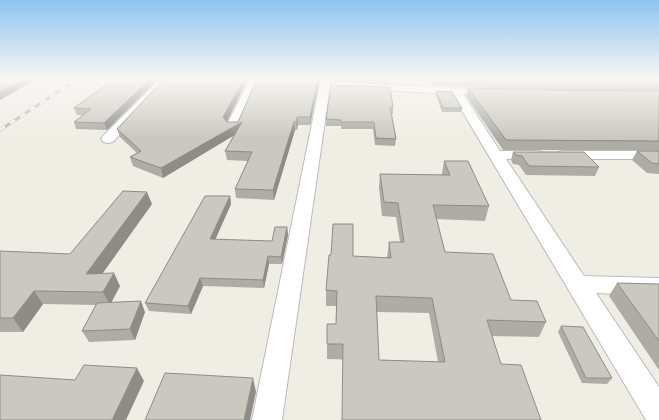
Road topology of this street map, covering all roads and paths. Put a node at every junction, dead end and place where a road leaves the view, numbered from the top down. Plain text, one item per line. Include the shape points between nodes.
1 (147, 99) edge
2 (246, 99) edge
3 (326, 99) edge
4 (460, 99) edge
5 (233, 126) edge
6 (108, 140) dead end
7 (496, 155) junction
8 (659, 155) edge
9 (578, 284) junction
10 (659, 287) edge
11 (659, 414) edge
12 (267, 420) edge

1 - 6 street
2 - 5 street
3 - 12 street
4 - 7 street
7 - 8 street
7 - 9 street
9 - 10 street
9 - 11 street

